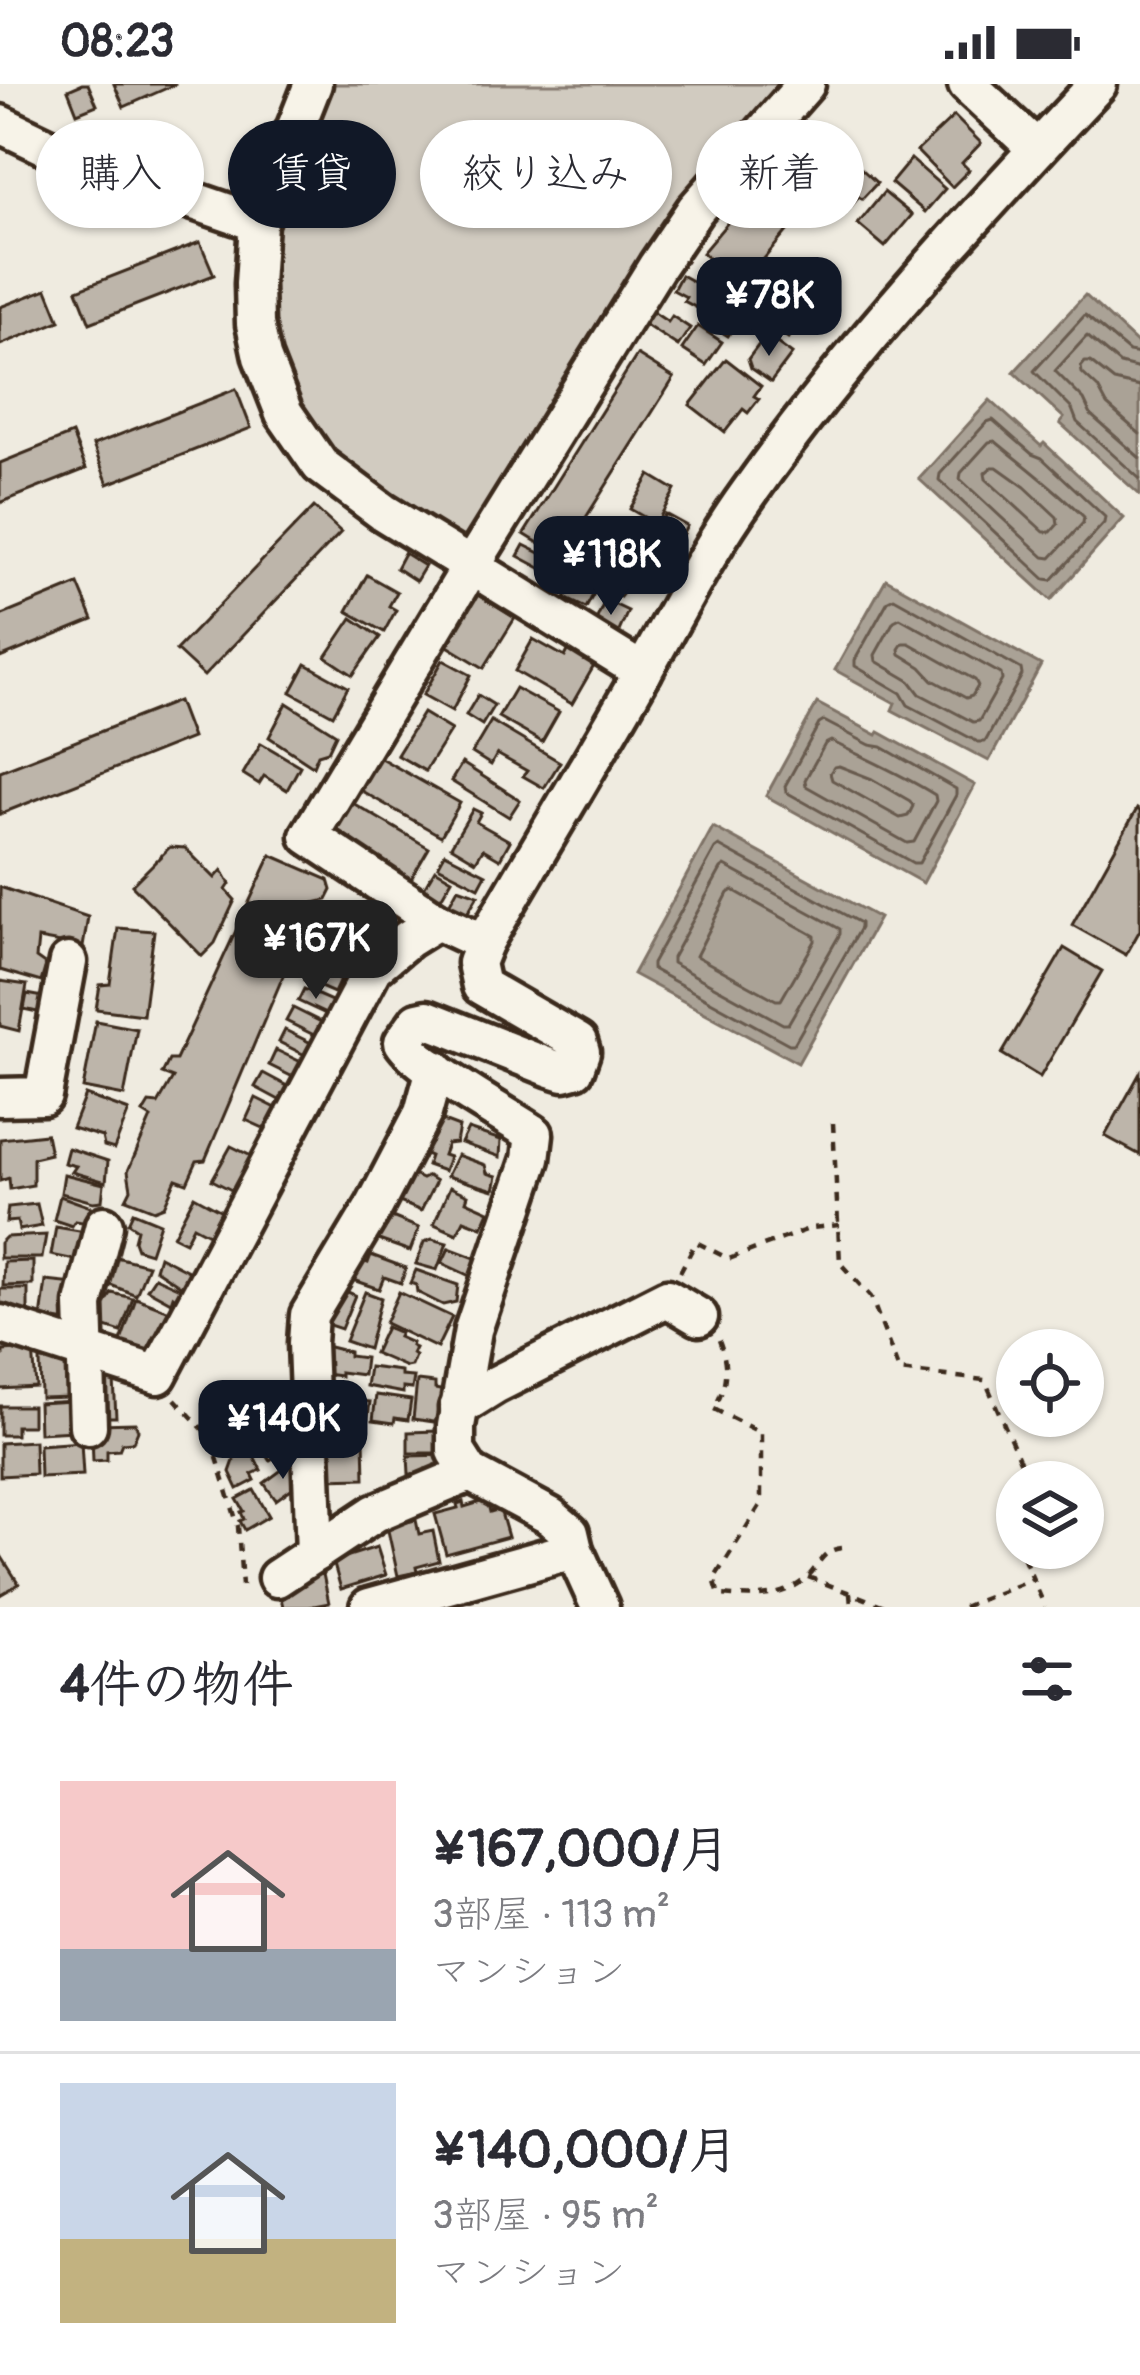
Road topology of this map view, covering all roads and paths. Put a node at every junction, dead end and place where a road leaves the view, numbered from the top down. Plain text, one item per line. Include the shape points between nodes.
1 (313, 84) edge
2 (806, 84) edge
3 (967, 84) edge
4 (1097, 84) edge
5 (299, 120) edge
6 (0, 124) edge
7 (1037, 148) junction
8 (228, 213) edge
9 (258, 228) edge
10 (471, 566) junction
11 (643, 672) junction
12 (437, 921) junction
13 (484, 943) junction
14 (68, 962) dead end
15 (435, 1070) junction
16 (0, 1097) edge
17 (833, 1123) dead end
18 (840, 1225) junction
19 (104, 1226) dead end
20 (667, 1298) junction
21 (699, 1316) joint
22 (0, 1324) edge
23 (87, 1352) junction
24 (158, 1375) junction
25 (458, 1408) junction
26 (88, 1426) dead end
27 (1020, 1461) edge
28 (470, 1473) junction
29 (842, 1548) dead end
30 (574, 1550) junction
31 (315, 1553) junction
32 (1029, 1569) edge
33 (808, 1577) junction
34 (1033, 1579) junction
35 (259, 1582) joint
36 (850, 1593) junction
37 (457, 1595) edge
38 (369, 1607) edge
39 (600, 1607) edge
40 (851, 1607) edge
41 (887, 1607) edge
42 (963, 1607) edge
43 (1045, 1607) edge

1 - 5 street
2 - 10 street via 695,210
3 - 7 street
4 - 7 street
6 - 8 street via 75,160
7 - 11 street via 791,435 694,579
9 - 10 street via 255,324 284,413 320,465
10 - 11 street
10 - 12 street via 309,836
11 - 13 street
12 - 13 street
12 - 24 street via 373,968
13 - 15 street via 476,963 481,986 578,1042 575,1069 551,1068 427,1018 403,1042
14 - 16 street via 43,1096
15 - 25 street via 534,1134 473,1330
15 - 31 street via 423,1113 309,1315
17 - 18 path
18 - 20 path via 729,1259 696,1242
18 - 27 path via 840,1263 871,1297 899,1371 985,1380
19 - 23 street via 84,1304
20 - 21 street
20 - 25 street
21 - 33 path via 722,1345 727,1369 714,1409 760,1433 761,1504 715,1589 762,1598
22 - 23 street
23 - 24 street
23 - 26 street
24 - 35 path via 211,1438
25 - 28 street via 456,1451
28 - 30 street via 550,1516 570,1533
28 - 31 street via 375,1513
29 - 33 path via 823,1555
30 - 37 street
30 - 39 street
31 - 35 street
32 - 34 path
33 - 36 path
34 - 42 path
34 - 43 path
36 - 40 path
36 - 41 path
37 - 38 street

